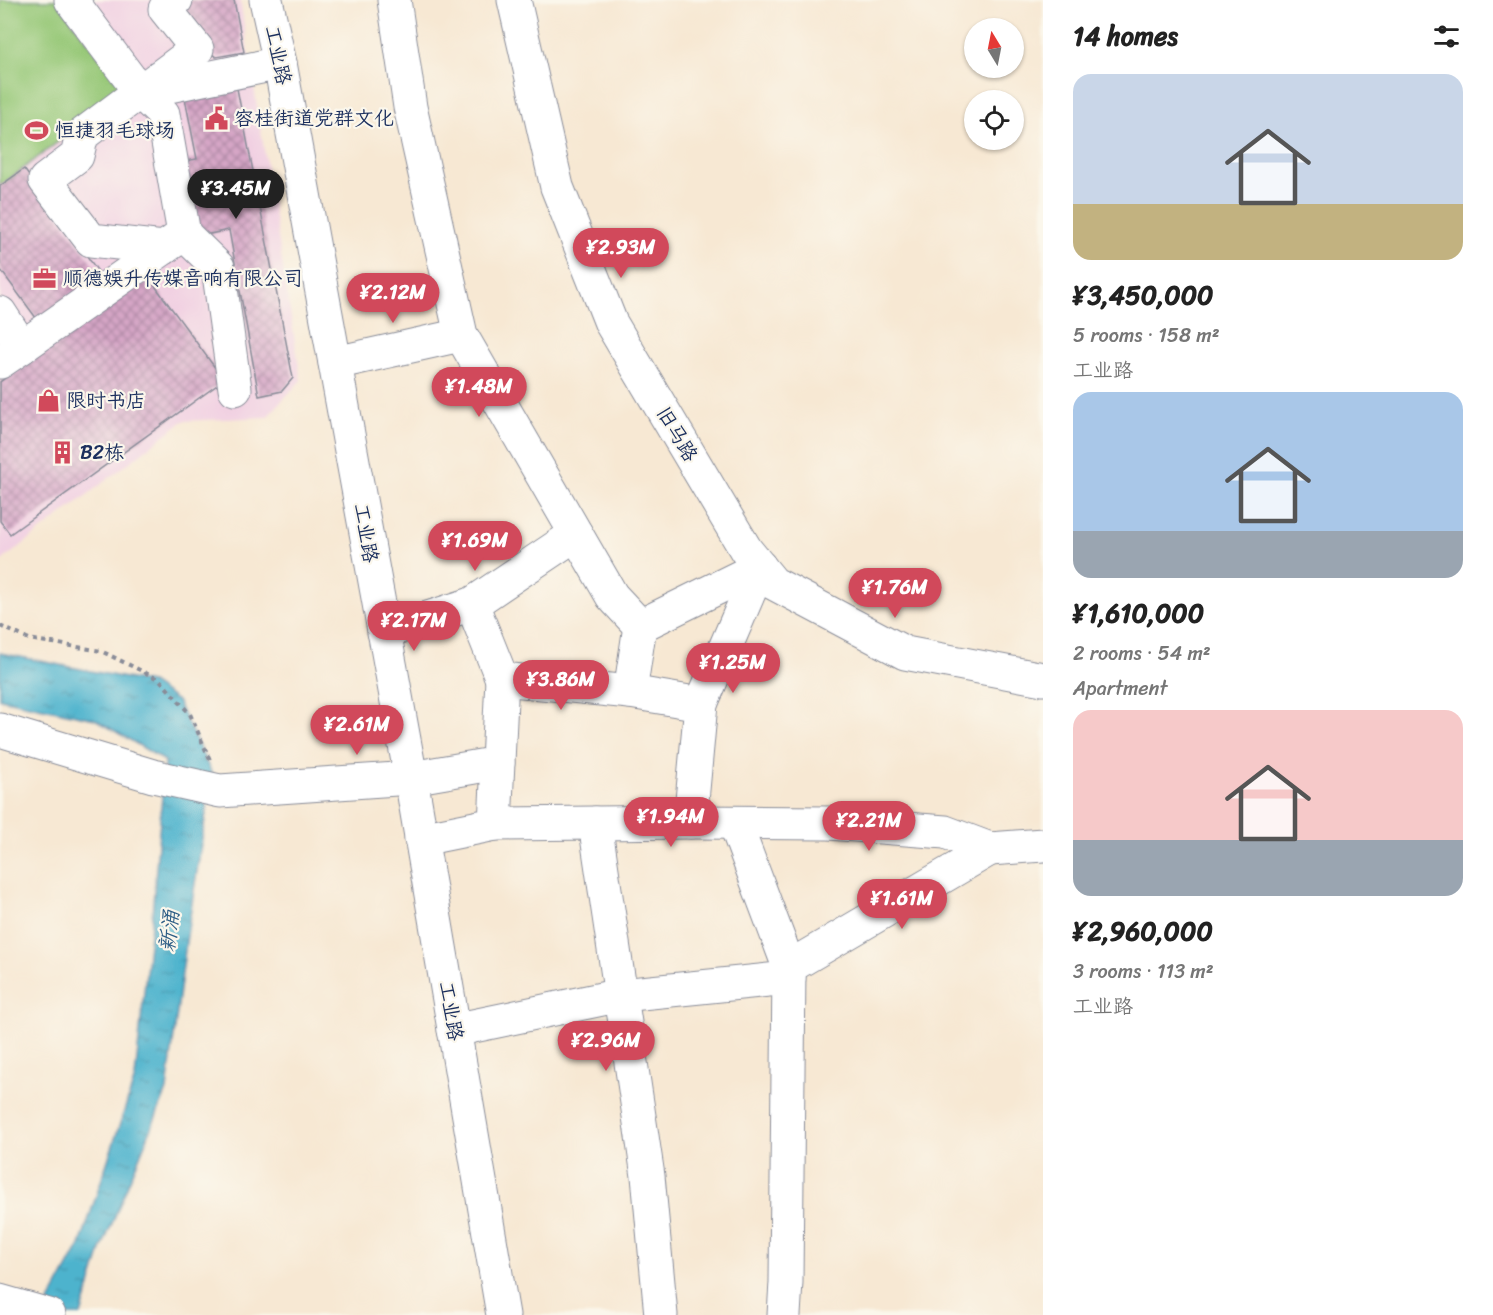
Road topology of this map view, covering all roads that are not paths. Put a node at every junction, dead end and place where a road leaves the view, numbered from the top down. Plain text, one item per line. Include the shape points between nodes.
1 (71, 0) edge
2 (266, 0) edge
3 (394, 0) edge
4 (514, 0) edge
5 (166, 3) edge
6 (280, 63) junction
7 (140, 92) junction
8 (174, 241) junction
9 (0, 313) edge
10 (461, 335) junction
11 (11, 354) edge
12 (335, 363) junction
13 (235, 389) dead end
14 (576, 534) junction
15 (760, 567) junction
16 (472, 604) junction
17 (640, 626) junction
18 (384, 632) junction
19 (1043, 679) edge
20 (502, 680) junction
21 (630, 692) junction
22 (701, 704) junction
23 (0, 730) edge
24 (498, 763) junction
25 (411, 778) junction
26 (690, 822) junction
27 (595, 823) junction
28 (735, 823) junction
29 (495, 824) junction
30 (421, 839) junction
31 (1043, 845) edge
32 (990, 849) junction
33 (789, 973) junction
34 (621, 995) junction
35 (454, 1030) junction
36 (0, 1301) edge
37 (49, 1315) edge
38 (503, 1315) edge
39 (661, 1315) edge
40 (784, 1315) edge

1 - 7 street
2 - 6 street, 工业路
3 - 10 street via 410,107
4 - 15 street, 旧马路 via 557,187 611,322 746,550
5 - 7 street via 197,50
6 - 7 street
6 - 12 street, 工业路
7 - 8 street via 163,114
7 - 8 street via 82,135 77,156 45,180 91,240
8 - 11 street
8 - 13 street via 218,267
9 - 11 street
10 - 12 street
10 - 14 street
12 - 18 street, 工业路
14 - 16 street
14 - 17 street via 612,596
15 - 17 street
15 - 19 street, 旧马路 via 773,583 904,652
15 - 22 street
16 - 18 street
16 - 20 street
17 - 21 street
18 - 25 street, 工业路
20 - 21 street
20 - 24 street
21 - 22 street
22 - 26 street
23 - 25 street via 153,776 221,791
24 - 25 street
24 - 29 street
25 - 30 street, 工业路
26 - 27 street
26 - 28 street
27 - 29 street
27 - 34 street
28 - 32 street via 829,823 945,832
28 - 33 street
29 - 30 street
30 - 35 street, 工业路
31 - 32 street
32 - 33 street
33 - 34 street
33 - 40 street
34 - 35 street
34 - 39 street via 648,1176
35 - 38 street, 工业路
36 - 37 street

